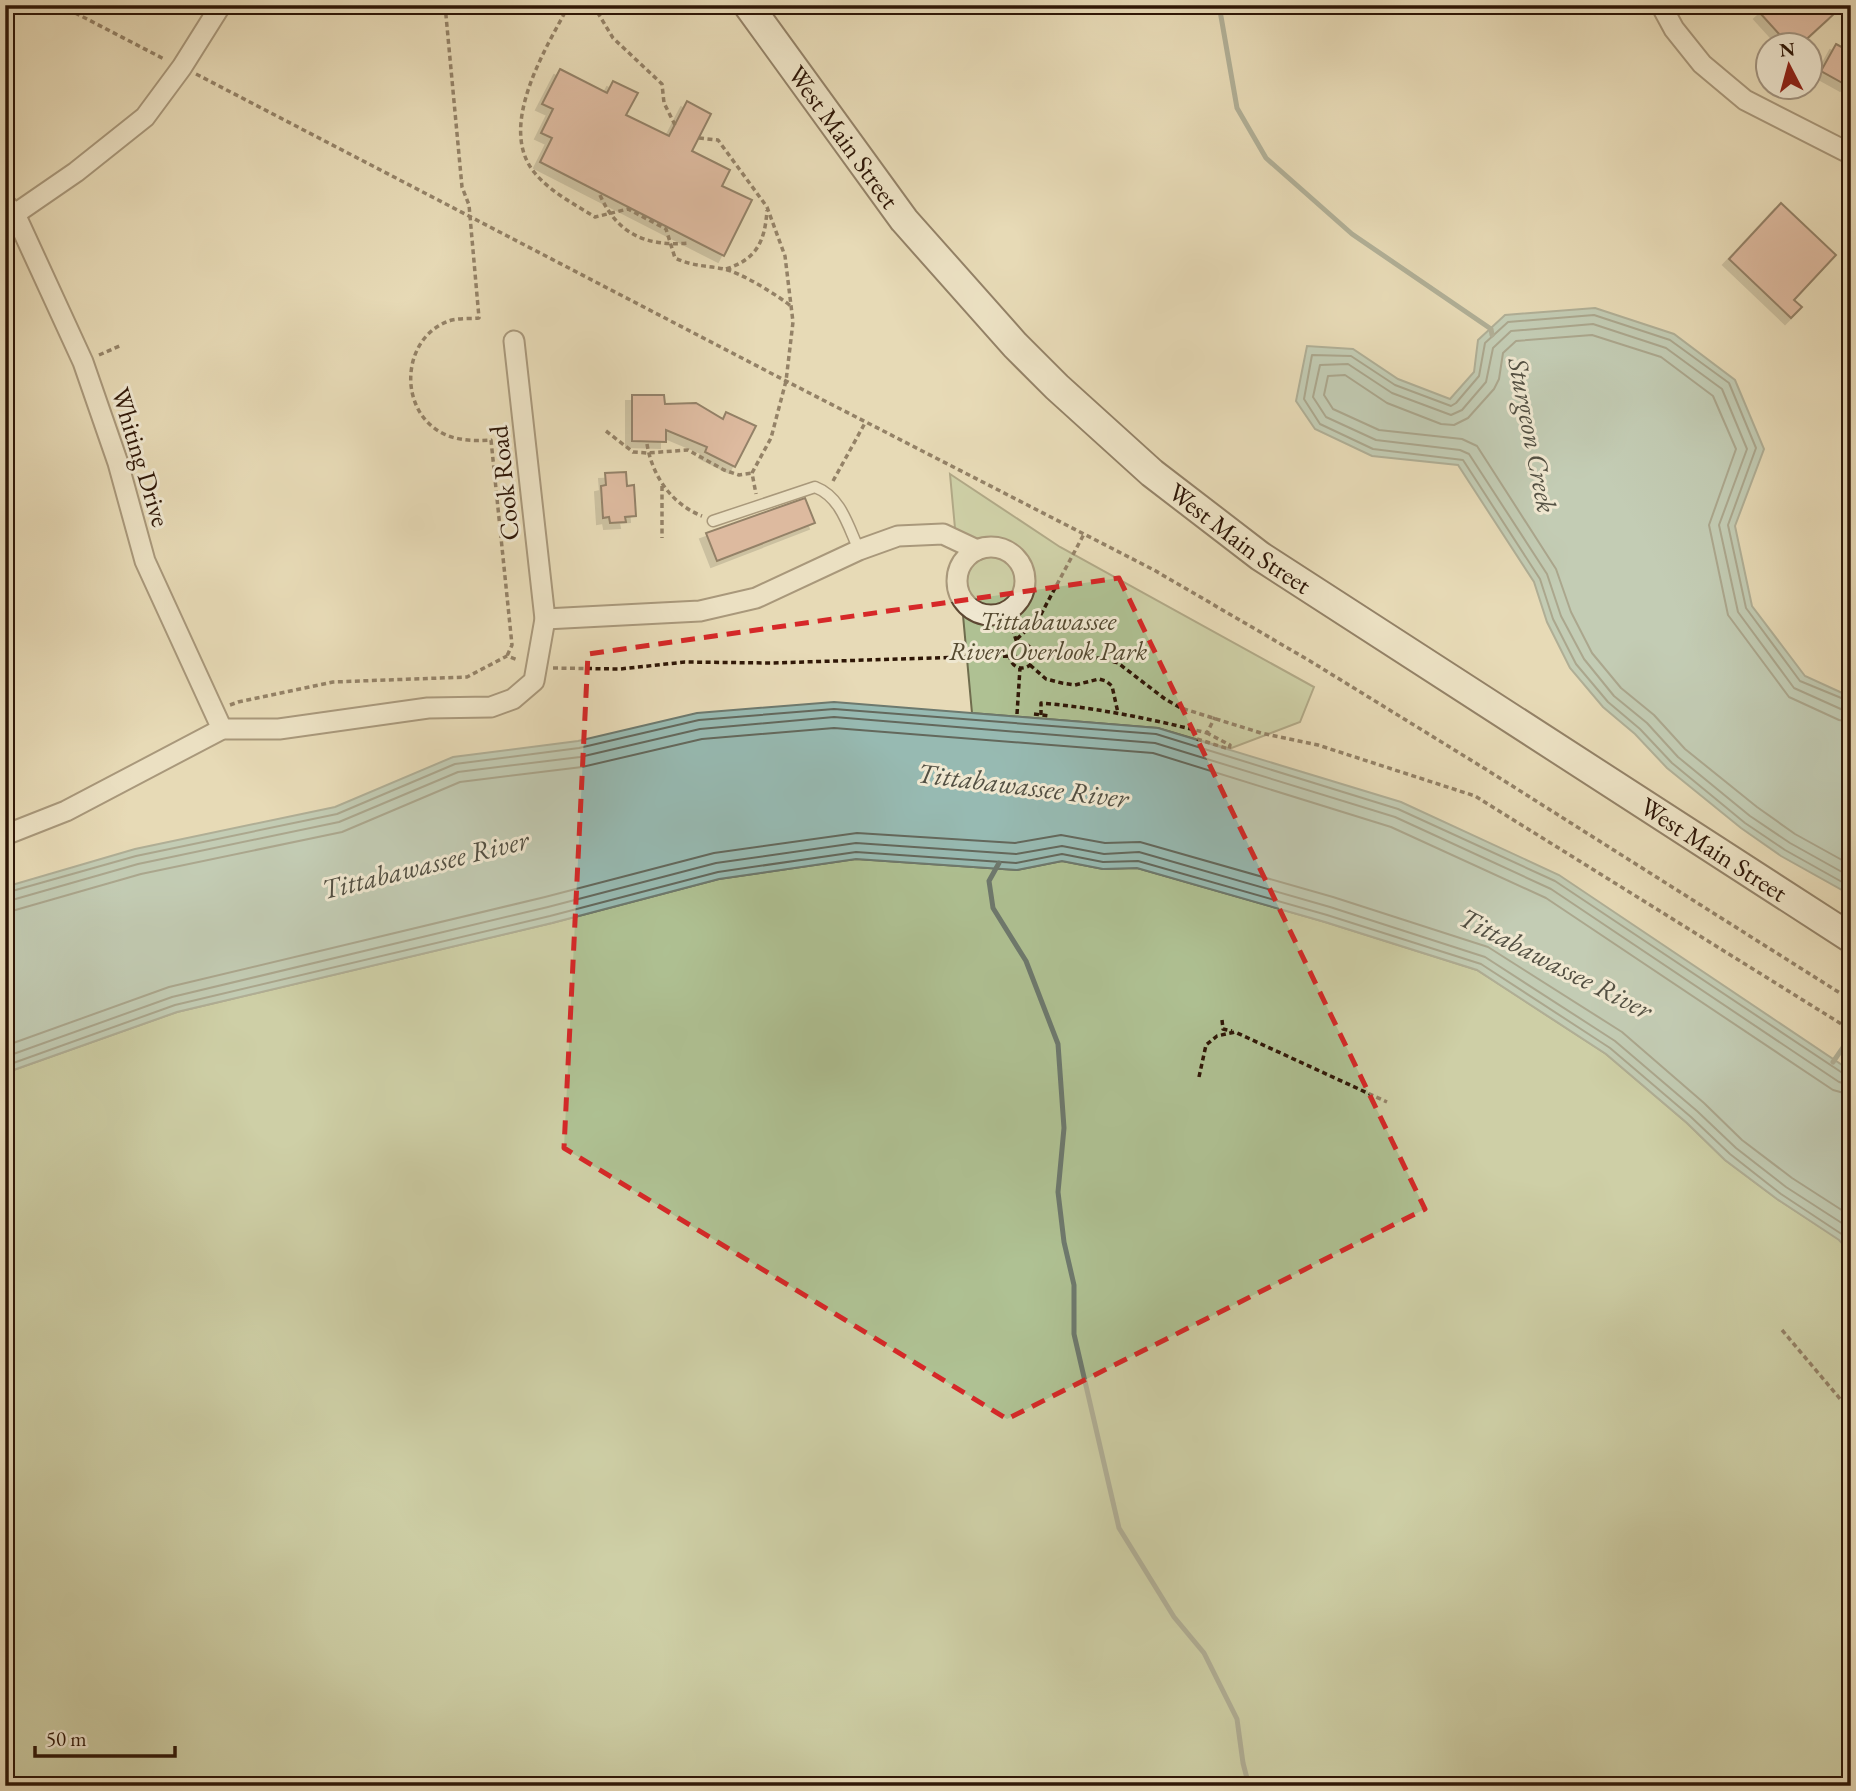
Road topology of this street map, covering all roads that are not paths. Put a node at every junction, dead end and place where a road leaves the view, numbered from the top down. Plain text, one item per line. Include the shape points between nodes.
1 (221, 5) edge
2 (748, 5) edge
3 (1661, 5) edge
4 (1851, 154) edge
5 (10, 209) edge
6 (514, 341) dead end
7 (713, 521) road end
8 (859, 550) junction
9 (977, 550) junction
10 (545, 619) junction
11 (219, 721) junction
12 (5, 835) edge
13 (1851, 938) edge

1 - 5 street via 145,117 76,172
2 - 13 street, West Main Street via 929,249 1056,387 1152,473 1271,563
3 - 4 street via 1702,64 1745,100
5 - 11 street, Whiting Drive via 83,362 145,561
6 - 10 street, Cook Road
7 - 8 lane via 815,487 827,492 843,512
8 - 9 street via 898,536 943,534
8 - 10 street via 756,598 700,611
9 - 9 street via 960,564 956,586 960,597 976,613 1007,612 1024,590 1020,562 996,547
10 - 11 street, Cook Road via 534,681 513,699 491,707 428,708 279,729
11 - 12 street via 66,811

